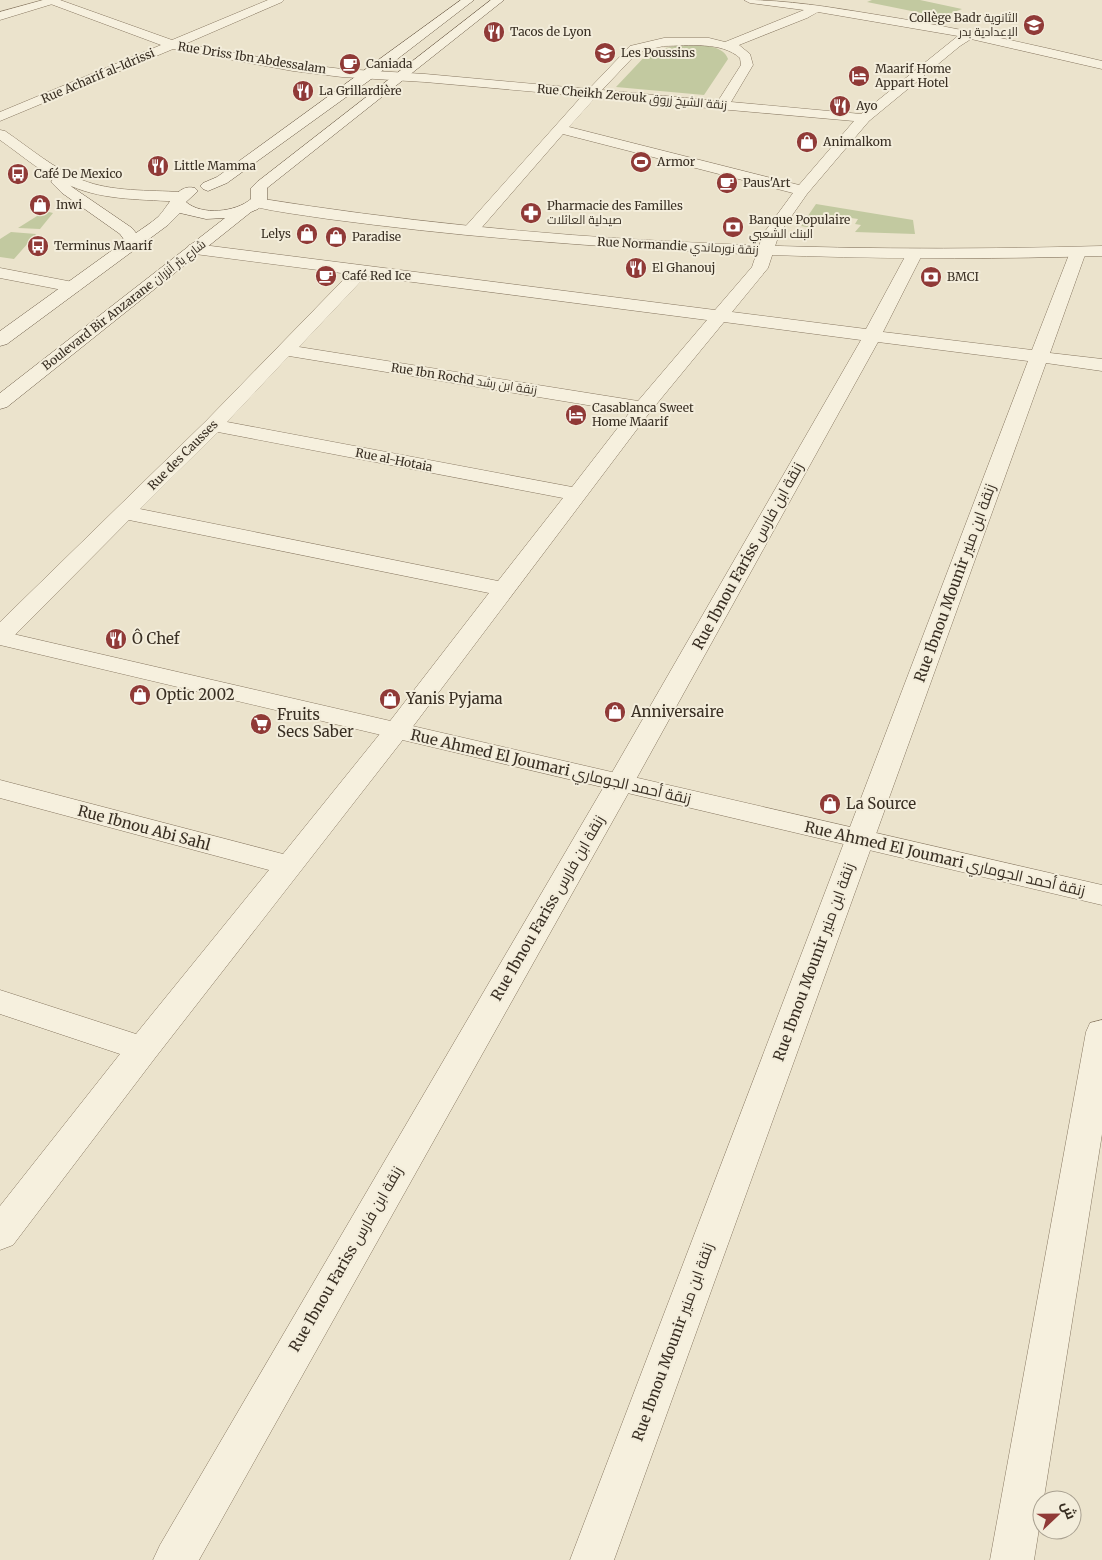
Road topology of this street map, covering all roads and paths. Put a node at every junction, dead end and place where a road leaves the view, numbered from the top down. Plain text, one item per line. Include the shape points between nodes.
1 (54, 0) edge
2 (278, 0) edge
3 (468, 0) edge
4 (498, 0) edge
5 (750, 0) edge
6 (834, 0) edge
7 (814, 8) junction
8 (0, 16) edge
9 (970, 35) junction
10 (172, 45) junction
11 (728, 45) junction
12 (1095, 51) dead end
13 (1064, 56) junction
14 (1102, 65) edge
15 (369, 74) junction
16 (400, 76) junction
17 (592, 93) junction
18 (722, 105) junction
19 (0, 116) edge
20 (864, 118) junction
21 (560, 129) junction
22 (0, 134) edge
23 (62, 175) junction
24 (208, 186) junction
25 (802, 190) junction
26 (180, 200) junction
27 (254, 202) junction
28 (471, 230) junction
29 (134, 242) junction
30 (195, 249) junction
31 (767, 251) junction
32 (1090, 252) edge
33 (915, 253) junction
34 (362, 270) junction
35 (0, 273) edge
36 (73, 287) junction
37 (720, 316) junction
38 (872, 335) junction
39 (0, 340) edge
40 (285, 350) junction
41 (1040, 357) junction
42 (1102, 365) edge
43 (0, 404) edge
44 (643, 408) junction
45 (213, 425) junction
46 (576, 494) junction
47 (126, 513) junction
48 (503, 589) junction
49 (0, 637) edge
50 (396, 731) junction
51 (620, 783) junction
52 (0, 789) edge
53 (860, 840) junction
54 (288, 866) junction
55 (1102, 895) edge
56 (0, 1002) edge
57 (1102, 1032) edge
58 (143, 1049) junction
59 (0, 1234) edge
60 (175, 1560) edge
61 (592, 1560) edge
62 (1012, 1560) edge

1 - 8 street
1 - 10 street, Rue Driss Ibn Abdessalam
2 - 10 street, Rue Acharif al-Idrissi
3 - 15 street
4 - 16 street, Boulevard Bir Anzarane شارع بئر أنزران
5 - 7 street
6 - 7 street
7 - 9 street
7 - 11 street via 803,16
9 - 13 street
9 - 20 street
10 - 15 street, Rue Driss Ibn Abdessalam via 293,67
10 - 19 street, Rue Acharif al-Idrissi
11 - 17 street via 672,41 636,48
11 - 18 street via 744,54 746,65
12 - 13 street
13 - 14 street
15 - 16 street, Rue Driss Ibn Abdessalam
15 - 24 street via 222,180
16 - 17 street, Rue Cheikh Zerouk زنقة الشيخ زروق
16 - 27 street, Boulevard Bir Anzarane شارع بئر أنزران via 262,185
17 - 18 street, Rue Cheikh Zerouk زنقة الشيخ زروق
17 - 21 street
18 - 20 street, Rue Cheikh Zerouk زنقة الشيخ زروق
20 - 25 street
21 - 25 street
21 - 28 street
22 - 23 street
23 - 26 street via 93,187
23 - 29 street via 59,182 67,190 126,231
24 - 26 street via 191,191
24 - 27 street via 241,186
25 - 31 street via 771,234
26 - 27 street via 188,211 205,214 233,213
26 - 29 street via 170,215
27 - 28 street, Rue Normandie زنقة نورماندي via 296,210
27 - 30 street, Boulevard Bir Anzarane شارع بئر أنزران
28 - 31 street, Rue Normandie زنقة نورماندي
29 - 36 street
30 - 34 street
30 - 43 street, Boulevard Bir Anzarane شارع بئر أنزران
31 - 33 street, Rue Normandie زنقة نورماندي
31 - 37 street via 760,268
32 - 33 street, Rue Normandie زنقة نورماندي
32 - 41 street, Rue Ibnou Mounir زنقة ابن منير
33 - 38 street, Rue Ibnou Fariss زنقة ابن فارس
34 - 37 street
34 - 40 street, Rue des Causses
35 - 36 street
36 - 39 street
37 - 38 street
37 - 44 street
38 - 41 street
38 - 51 street, Rue Ibnou Fariss زنقة ابن فارس
40 - 44 street, Rue Ibn Rochd زنقة ابن رشد
40 - 45 street, Rue des Causses
41 - 42 street
41 - 53 street, Rue Ibnou Mounir زنقة ابن منير
44 - 46 street
45 - 46 street, Rue al-Hotaia
45 - 47 street, Rue des Causses
46 - 48 street
47 - 48 street
47 - 49 street, Rue des Causses
48 - 50 street
49 - 50 street, Rue Ahmed El Joumari زنقة أحمد الجوماري
50 - 51 street, Rue Ahmed El Joumari زنقة أحمد الجوماري
50 - 54 street
51 - 53 street, Rue Ahmed El Joumari زنقة أحمد الجوماري
51 - 60 street, Rue Ibnou Fariss زنقة ابن فارس
52 - 54 street, Rue Ibnou Abi Sahl
53 - 55 street, Rue Ahmed El Joumari زنقة أحمد الجوماري
53 - 61 street, Rue Ibnou Mounir زنقة ابن منير
54 - 58 street
56 - 58 street
57 - 62 street
58 - 59 street

